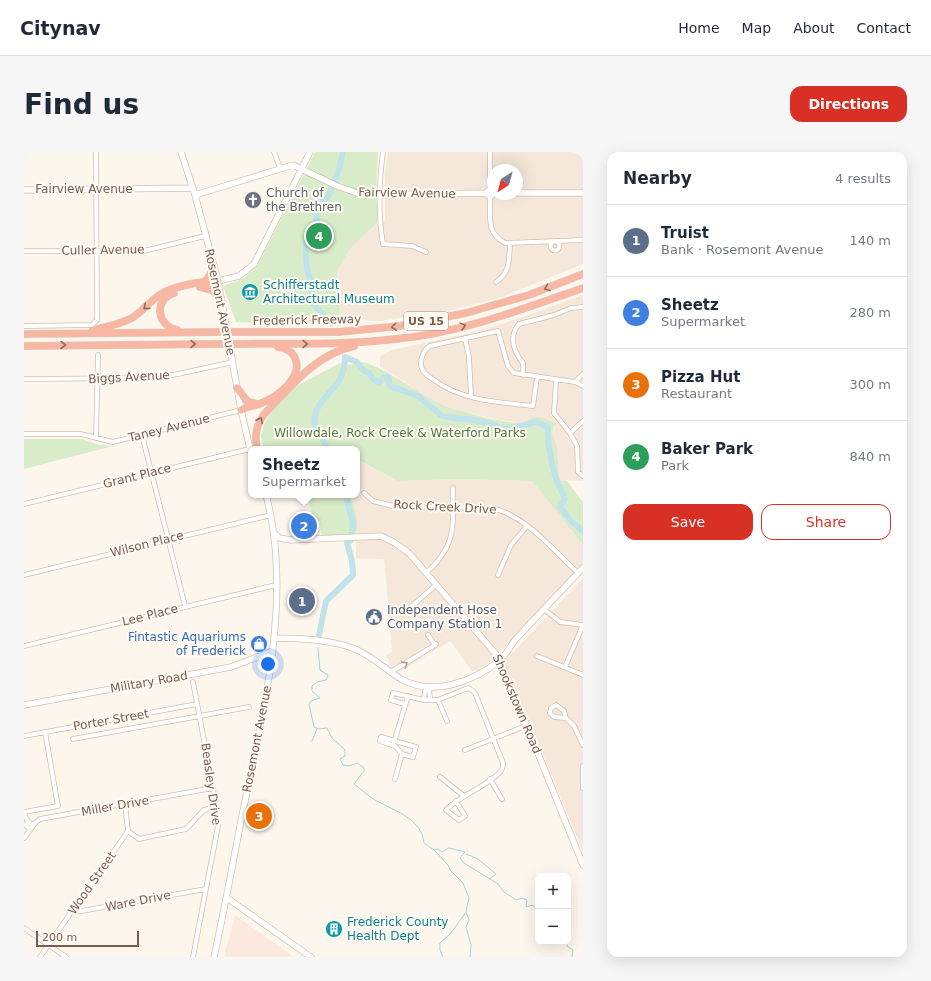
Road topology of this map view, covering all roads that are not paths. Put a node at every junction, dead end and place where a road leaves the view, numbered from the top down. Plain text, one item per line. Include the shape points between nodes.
1 (96, 152) edge
2 (182, 152) edge
3 (274, 152) edge
4 (310, 152) edge
5 (383, 152) edge
6 (490, 152) edge
7 (490, 164) edge
8 (280, 168) junction
9 (302, 169) junction
10 (193, 188) junction
11 (96, 189) junction
12 (24, 190) edge
13 (487, 193) edge
14 (523, 193) edge
15 (583, 193) edge
16 (195, 195) junction
17 (380, 195) junction
18 (491, 200) edge
19 (205, 236) junction
20 (583, 240) edge
21 (510, 244) junction
22 (24, 251) edge
23 (97, 251) junction
24 (426, 252) dead end
25 (214, 268) junction
26 (583, 274) edge
27 (206, 281) junction
28 (218, 281) junction
29 (496, 282) dead end
30 (200, 287) junction
31 (583, 288) edge
32 (220, 298) junction
33 (583, 307) edge
34 (24, 326) edge
35 (190, 332) junction
36 (24, 334) edge
37 (84, 334) junction
38 (465, 338) junction
39 (398, 339) junction
40 (252, 344) junction
41 (24, 346) edge
42 (98, 355) dead end
43 (233, 362) junction
44 (583, 374) edge
45 (523, 375) junction
46 (537, 377) junction
47 (24, 379) edge
48 (98, 379) junction
49 (556, 380) junction
50 (575, 382) junction
51 (583, 386) edge
52 (237, 388) junction
53 (280, 398) junction
54 (471, 398) junction
55 (259, 404) junction
56 (241, 410) junction
57 (583, 421) edge
58 (570, 433) junction
59 (24, 434) edge
60 (142, 435) junction
61 (96, 438) junction
62 (252, 446) edge
63 (254, 446) edge
64 (577, 446) junction
65 (583, 446) edge
66 (248, 451) edge
67 (153, 472) junction
68 (583, 476) edge
69 (453, 488) dead end
70 (364, 493) dead end
71 (267, 498) edge
72 (24, 504) edge
73 (453, 508) junction
74 (271, 515) junction
75 (527, 526) junction
76 (274, 534) junction
77 (169, 539) junction
78 (285, 540) junction
79 (276, 547) junction
80 (583, 568) edge
81 (426, 573) junction
82 (578, 573) junction
83 (24, 575) edge
84 (498, 575) dead end
85 (276, 584) junction
86 (436, 585) junction
87 (185, 606) junction
88 (544, 609) junction
89 (406, 611) dead end
90 (583, 625) edge
91 (428, 635) dead end
92 (274, 638) junction
93 (24, 646) edge
94 (273, 651) junction
95 (537, 656) dead end
96 (500, 659) junction
97 (565, 667) junction
98 (393, 671) junction
99 (583, 676) edge
100 (193, 682) dead end
101 (429, 687) junction
102 (408, 696) junction
103 (424, 700) junction
104 (430, 700) junction
105 (438, 700) junction
106 (197, 704) junction
107 (404, 704) junction
108 (24, 705) edge
109 (249, 707) dead end
110 (200, 716) junction
111 (566, 718) dead end
112 (446, 721) dead end
113 (528, 725) junction
114 (45, 732) junction
115 (24, 736) edge
116 (73, 739) dead end
117 (494, 739) junction
118 (394, 740) junction
119 (583, 745) edge
120 (395, 746) junction
121 (465, 750) dead end
122 (402, 754) junction
123 (583, 766) edge
124 (440, 777) dead end
125 (395, 779) dead end
126 (490, 779) junction
127 (213, 788) junction
128 (583, 788) edge
129 (464, 796) junction
130 (502, 799) dead end
131 (456, 801) junction
132 (125, 804) junction
133 (215, 806) junction
134 (24, 813) edge
135 (24, 824) edge
136 (32, 827) junction
137 (128, 831) junction
138 (24, 838) edge
139 (583, 865) edge
140 (206, 889) junction
141 (227, 898) junction
142 (70, 914) junction
143 (24, 928) edge
144 (49, 945) junction
145 (40, 957) edge
146 (66, 957) edge
147 (194, 957) edge
148 (214, 957) edge
149 (310, 957) edge

1 - 11 street
2 - 10 street, Rosemont Avenue
3 - 8 street
4 - 9 street
5 - 17 street
6 - 7 street
8 - 9 street, Fairview Avenue via 293,165
8 - 16 street, Fairview Avenue
9 - 17 street, Fairview Avenue via 357,193
9 - 28 street via 254,264 240,276
10 - 11 street, Fairview Avenue
10 - 16 street, Rosemont Avenue
11 - 12 street, Fairview Avenue
11 - 23 street
13 - 17 street, Fairview Avenue
14 - 15 street
16 - 19 street, Rosemont Avenue
17 - 24 street via 383,244 412,246
18 - 21 street via 491,231 500,240
19 - 23 street, Culler Avenue via 144,250
19 - 25 street, Rosemont Avenue
20 - 21 street
21 - 29 street via 509,266 506,274
22 - 23 street, Culler Avenue
23 - 34 street via 97,320 94,324
25 - 27 highway
25 - 28 street, Rosemont Avenue
26 -> 35 highway, Frederick Freeway / US 15, bridge via 529,295 466,313 400,326 338,332
27 - 28 highway
27 -> 37 highway via 165,292 131,318
28 - 30 highway
28 - 32 street, Rosemont Avenue
30 - 32 highway via 212,290
30 - 35 highway via 172,293 161,305 161,317 165,324
39 -> 31 highway, Frederick Freeway / US 15 via 444,331 511,314
32 - 43 street, Rosemont Avenue
33 - 45 street via 571,308 519,324 513,346 517,357 523,363
35 - 37 highway, Frederick Freeway / US 15
36 - 37 highway, Frederick Freeway / US 15
38 - 45 street via 498,331 508,366 514,373
38 - 54 street via 470,357
38 - 54 street via 430,346 423,353 421,367 428,377 446,389
40 -> 39 highway, Frederick Freeway / US 15 via 341,344
39 - 53 highway via 345,348 331,353 315,363
41 -> 40 highway, Frederick Freeway / US 15, bridge
40 - 55 highway via 285,348 296,360 296,370 288,384 273,397
42 - 48 street
43 - 48 street, Biggs Avenue via 168,376
43 - 52 street, Rosemont Avenue
44 - 50 street
45 - 46 street
46 - 49 street
46 - 54 street via 534,406
47 - 48 street, Biggs Avenue
48 - 61 street
49 - 50 street
49 - 58 street via 554,413
50 - 51 street
52 - 55 highway via 247,401
52 - 56 street, Rosemont Avenue
53 - 56 highway via 263,407
63 -> 53 highway via 262,416
55 - 56 highway
56 - 60 street, Taney Avenue
56 - 62 street, Rosemont Avenue
57 - 58 street
58 - 64 street
59 - 61 street, Taney Avenue via 75,434
60 - 61 street, Taney Avenue via 113,442
60 - 67 street
64 - 65 street
64 - 68 street via 578,472
66 - 67 street, Grant Place
67 - 72 street, Grant Place
67 - 77 street
69 - 73 street
70 - 73 street, Rock Creek Drive via 373,501 393,506
71 - 74 street, Rosemont Avenue
73 - 75 street, Rock Creek Drive via 492,508 506,511
73 - 81 street via 449,546
74 - 76 street, Rosemont Avenue
74 - 77 street, Wilson Place
75 - 82 street, Rock Creek Drive
75 - 84 street via 511,545
76 - 78 street
76 - 79 street, Rosemont Avenue
77 - 83 street, Wilson Place
77 - 87 street
78 - 79 street
78 - 81 street, Shookstown Road via 374,535 388,538 409,553
79 - 85 street, Rosemont Avenue
80 - 82 street
81 - 86 street, Shookstown Road
82 - 88 street
85 - 87 street, Lee Place
85 - 92 street, Rosemont Avenue
86 - 89 street
86 - 96 street, Shookstown Road
87 - 93 street, Lee Place
88 - 90 street via 560,622
88 - 96 street
90 - 97 street
91 - 98 street via 436,645
92 - 94 street, Rosemont Avenue
92 - 98 street via 340,644 357,650
94 - 108 street, Military Road via 223,668
94 - 141 street, Rosemont Avenue
95 - 97 street
96 - 101 street via 469,679 453,685
96 - 113 street, Shookstown Road
97 - 99 street
98 - 101 street via 403,680
100 - 106 street, Beasley Drive
101 - 103 street via 425,691
101 - 104 street
102 - 103 street
102 - 107 street
102 - 107 street via 393,692 391,700
103 - 104 street
104 - 105 street
105 - 112 street
105 - 117 street via 465,689 472,690 476,693
106 - 110 street, Beasley Drive
106 - 114 street, Porter Street
107 - 118 street
109 - 110 street
110 - 116 street
110 - 127 street, Beasley Drive
111 - 119 street via 574,726
113 - 117 street
113 - 139 street, Shookstown Road
114 - 115 street, Porter Street
114 - 134 street via 58,806
117 - 121 street
117 - 126 street via 503,767
118 - 120 street
118 - 120 street via 381,737 380,742
118 - 122 street via 416,747 413,757
120 - 122 street
122 - 125 street
123 - 128 street
124 - 129 street
126 - 129 street
126 - 130 street
127 - 132 street, Miller Drive
127 - 133 street, Beasley Drive
129 - 131 street
131 - 131 street via 446,810 459,820 466,816
132 - 136 street, Miller Drive via 40,819
132 - 137 street
133 - 137 street via 204,810 186,829 139,839
133 - 140 street, Beasley Drive via 217,838
134 - 136 street
135 - 136 street
136 - 138 street
137 - 142 street, Wood Street
140 - 142 street, Ware Drive
140 - 147 street, Beasley Drive
141 - 148 street, Rosemont Avenue
141 - 149 street
142 - 144 street, Wood Street
143 - 144 street
144 - 145 street, Wood Street
144 - 146 street

